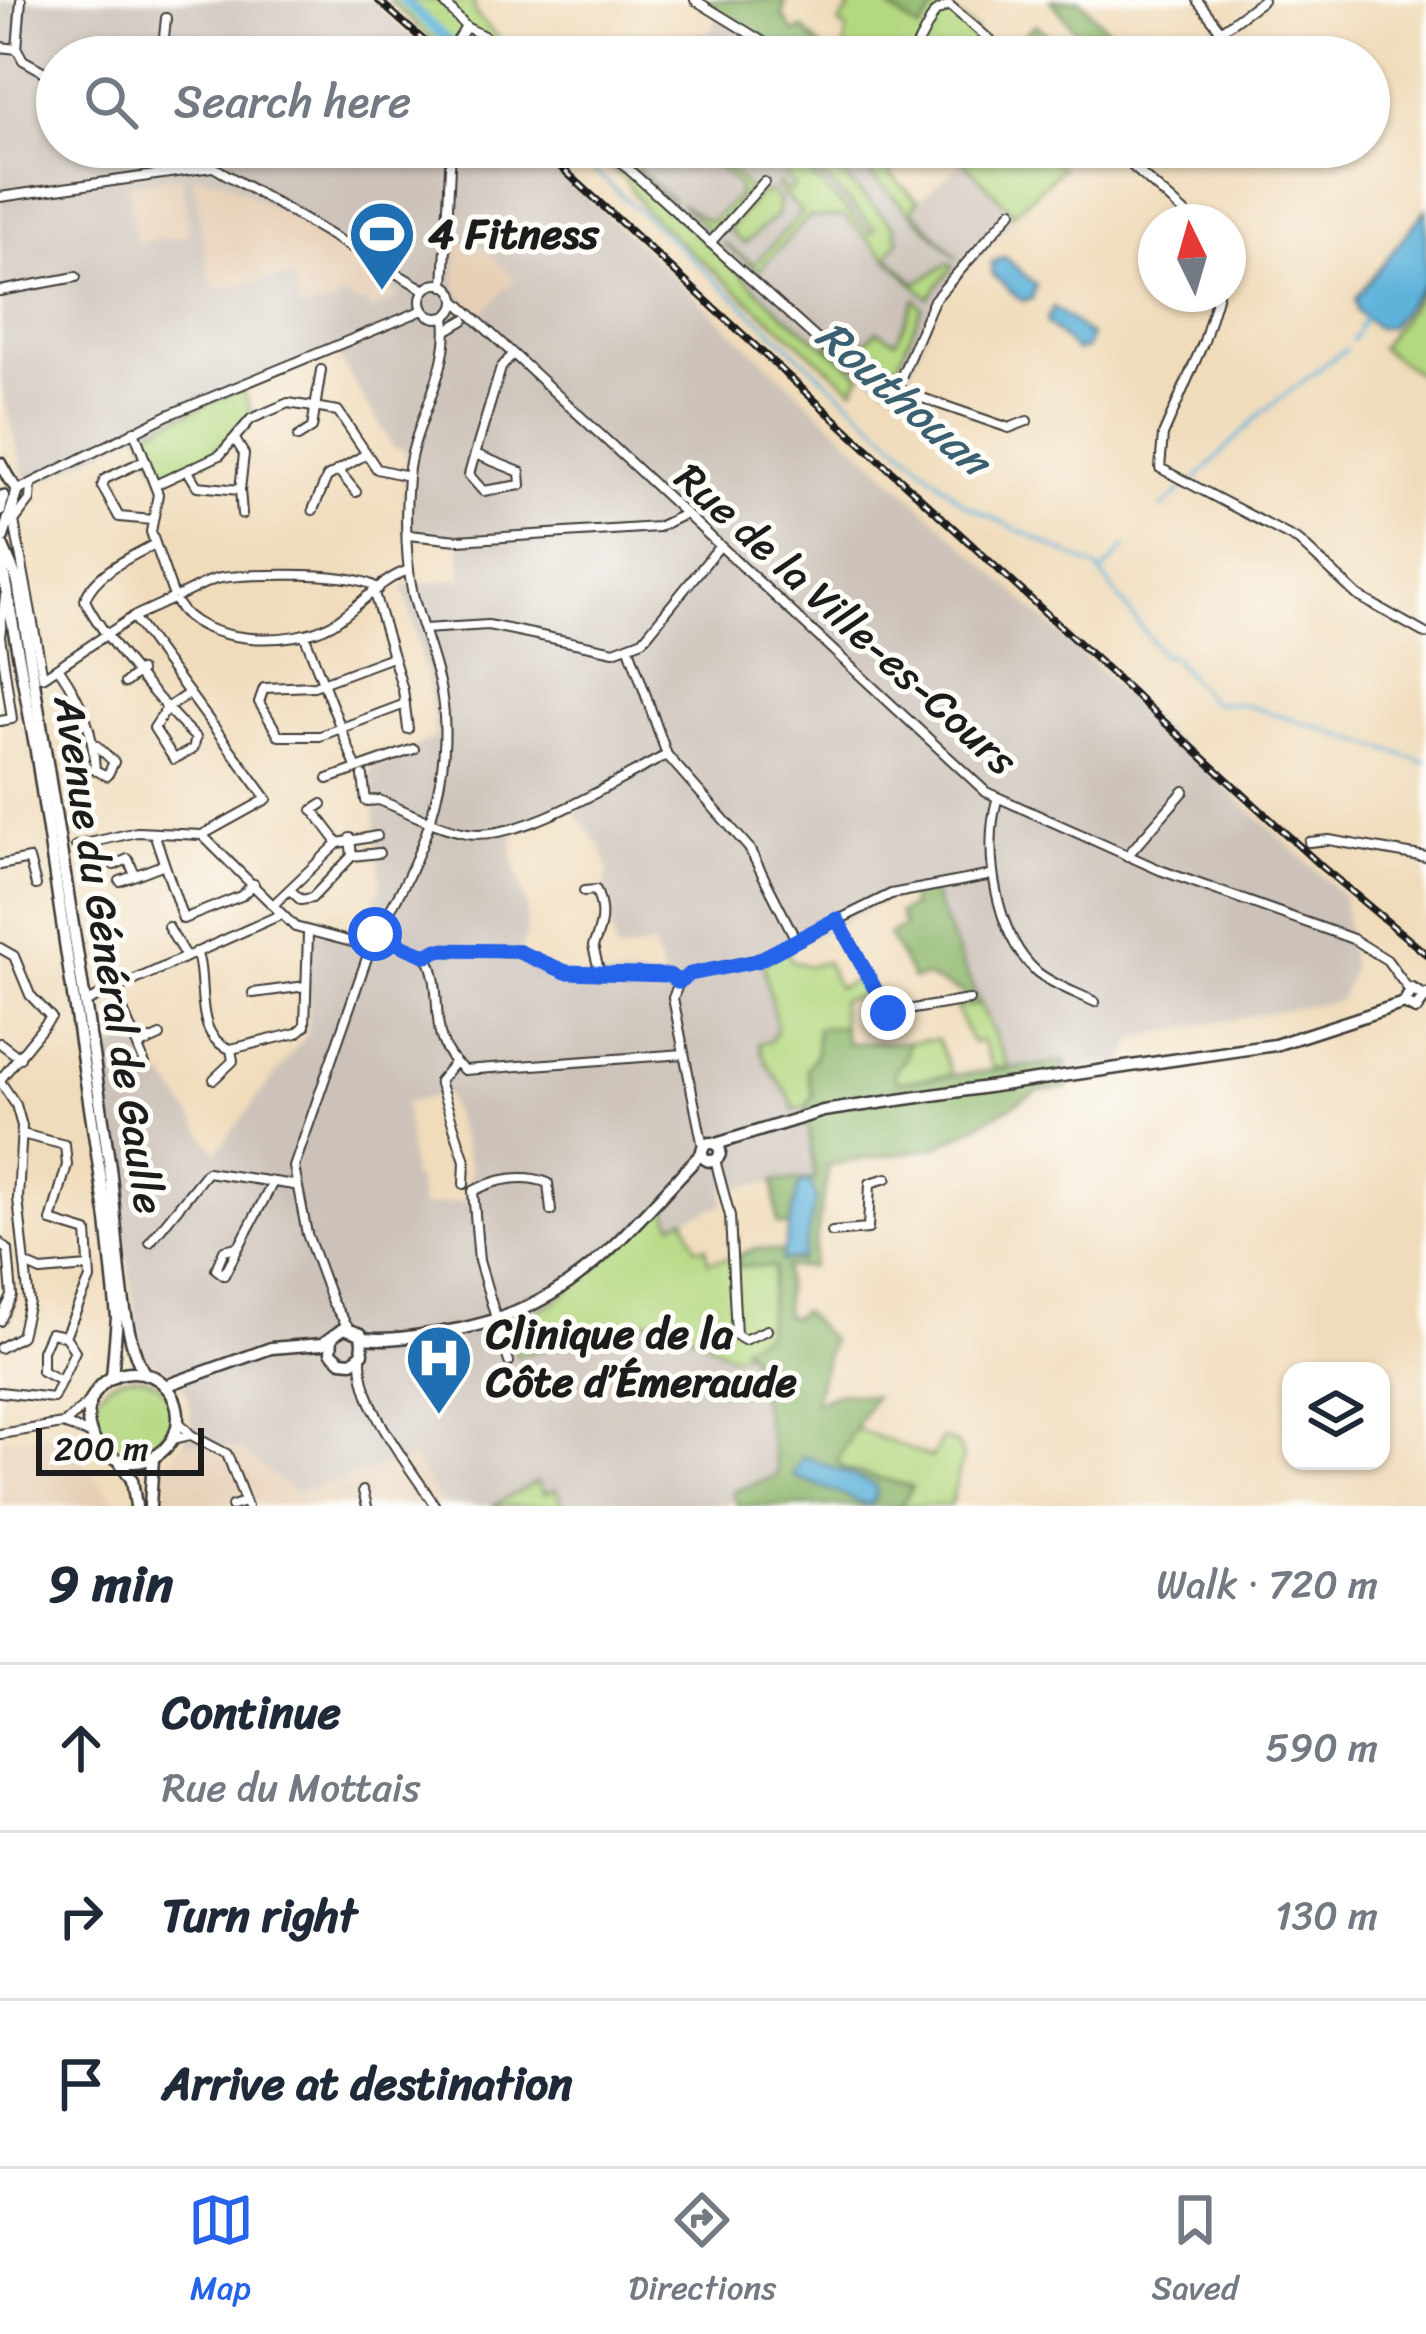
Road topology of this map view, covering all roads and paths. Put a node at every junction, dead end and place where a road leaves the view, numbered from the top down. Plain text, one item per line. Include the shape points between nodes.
1 (21, 0) edge
2 (695, 0) edge
3 (1197, 0) edge
4 (1263, 0) edge
5 (447, 2) edge
6 (944, 3) edge
7 (166, 18) dead end
8 (466, 27) junction
9 (1221, 31) junction
10 (164, 36) edge
11 (462, 36) edge
12 (478, 36) edge
13 (754, 36) edge
14 (924, 36) edge
15 (986, 36) edge
16 (1214, 36) edge
17 (0, 47) edge
18 (17, 50) junction
19 (36, 67) edge
20 (161, 168) edge
21 (202, 168) edge
22 (215, 168) edge
23 (450, 168) edge
24 (627, 168) edge
25 (1135, 168) edge
26 (160, 172) junction
27 (764, 182) dead end
28 (0, 197) edge
29 (1175, 204) edge
30 (1012, 211) dead end
31 (710, 243) junction
32 (76, 277) dead end
33 (444, 286) junction
34 (425, 290) junction
35 (0, 291) edge
36 (455, 300) junction
37 (423, 310) junction
38 (1213, 312) edge
39 (447, 316) junction
40 (469, 320) junction
41 (447, 330) junction
42 (511, 356) junction
43 (321, 370) dead end
44 (896, 389) junction
45 (315, 405) junction
46 (1028, 421) dead end
47 (134, 431) junction
48 (298, 437) dead end
49 (235, 439) junction
50 (366, 454) junction
51 (475, 454) junction
52 (145, 460) junction
53 (0, 463) edge
54 (338, 470) junction
55 (188, 471) junction
56 (408, 476) junction
57 (155, 485) junction
58 (14, 487) edge
59 (240, 490) junction
60 (356, 492) dead end
61 (313, 510) dead end
62 (0, 511) edge
63 (242, 514) dead end
64 (683, 514) junction
65 (152, 520) junction
66 (408, 535) junction
67 (1, 544) edge
68 (155, 544) junction
69 (719, 547) junction
70 (409, 570) junction
71 (9, 586) junction
72 (376, 591) junction
73 (174, 598) junction
74 (133, 617) junction
75 (424, 629) junction
76 (304, 634) junction
77 (1426, 634) edge
78 (107, 635) junction
79 (1, 645) edge
80 (629, 649) junction
81 (392, 658) junction
82 (60, 670) junction
83 (140, 671) junction
84 (124, 683) dead end
85 (323, 683) junction
86 (189, 694) junction
87 (405, 704) junction
88 (167, 708) junction
89 (0, 721) edge
90 (341, 728) junction
91 (408, 729) dead end
92 (97, 746) dead end
93 (414, 749) dead end
94 (667, 755) junction
95 (360, 772) junction
96 (328, 779) dead end
97 (1184, 791) dead end
98 (997, 800) junction
99 (322, 804) dead end
100 (430, 820) junction
101 (154, 833) junction
102 (202, 835) junction
103 (377, 836) dead end
104 (350, 838) junction
105 (1309, 842) dead end
106 (338, 843) junction
107 (57, 844) junction
108 (76, 846) joint
109 (380, 853) dead end
110 (352, 856) junction
111 (1127, 856) junction
112 (1426, 857) edge
113 (0, 865) edge
114 (114, 865) dead end
115 (162, 865) junction
116 (135, 875) junction
117 (987, 876) junction
118 (120, 880) dead end
119 (254, 884) junction
120 (36, 885) dead end
121 (290, 890) junction
122 (584, 891) dead end
123 (273, 905) junction
124 (280, 914) junction
125 (837, 919) junction
126 (168, 927) dead end
127 (308, 934) junction
128 (796, 940) junction
129 (376, 943) junction
130 (0, 948) edge
131 (191, 954) junction
132 (427, 956) junction
133 (600, 974) junction
134 (679, 982) junction
135 (306, 986) junction
136 (115, 991) junction
137 (253, 993) dead end
138 (1407, 996) junction
139 (969, 1000) dead end
140 (1423, 1000) edge
141 (1096, 1002) dead end
142 (84, 1003) junction
143 (1426, 1021) edge
144 (160, 1036) dead end
145 (0, 1042) edge
146 (140, 1046) junction
147 (231, 1048) junction
148 (684, 1054) junction
149 (20, 1058) junction
150 (454, 1063) junction
151 (145, 1064) dead end
152 (214, 1079) dead end
153 (0, 1081) edge
154 (22, 1134) junction
155 (711, 1151) junction
156 (887, 1178) dead end
157 (464, 1184) dead end
158 (294, 1185) junction
159 (272, 1186) junction
160 (551, 1211) dead end
161 (832, 1232) dead end
162 (150, 1242) dead end
163 (0, 1244) edge
164 (88, 1268) junction
165 (41, 1271) junction
166 (26, 1273) junction
167 (5, 1275) edge
168 (224, 1275) dead end
169 (0, 1321) edge
170 (497, 1322) junction
171 (767, 1330) dead end
172 (65, 1336) junction
173 (364, 1338) junction
174 (334, 1339) junction
175 (388, 1341) junction
176 (0, 1348) edge
177 (362, 1354) junction
178 (509, 1362) dead end
179 (346, 1363) junction
180 (145, 1374) junction
181 (112, 1378) junction
182 (189, 1379) junction
183 (61, 1381) junction
184 (363, 1382) junction
185 (165, 1386) junction
186 (0, 1392) edge
187 (92, 1400) junction
188 (176, 1402) junction
189 (178, 1421) junction
190 (64, 1424) junction
191 (91, 1434) junction
192 (0, 1435) edge
193 (191, 1435) junction
194 (172, 1439) junction
195 (153, 1458) junction
196 (118, 1460) junction
197 (363, 1491) dead end
198 (246, 1504) edge
199 (136, 1506) edge
200 (150, 1506) edge
201 (232, 1506) edge
202 (367, 1506) edge
203 (435, 1506) edge

1 - 18 street
2 - 13 street
3 - 9 street
4 - 9 street
5 - 8 street
6 - 14 street
6 - 15 street
7 - 10 street
8 - 11 street
8 - 12 street
9 - 16 street
17 - 18 street
18 - 19 street
20 - 26 street
21 - 26 street
22 - 34 street
23 - 33 street
24 - 31 street
25 - 29 street
26 - 28 street
27 - 31 street
30 - 44 street via 934,300
31 - 44 street via 839,359
32 - 35 street
33 - 34 street
33 - 36 street
34 - 37 street
36 - 39 street
36 - 40 street, Rue de la Ville-es-Cours
37 - 39 street
37 - 47 street
38 - 77 street via 1163,435 1160,468 1299,541 1358,596
39 - 40 street, Rue de la Ville-es-Cours
39 - 41 street
40 - 41 street
40 - 42 street, Rue de la Ville-es-Cours
41 - 56 street
42 - 51 street
42 - 64 street, Rue de la Ville-es-Cours
43 - 45 street
44 - 46 street via 1009,428
45 - 48 street via 312,428
45 - 49 street via 293,402 256,416
45 - 50 street via 338,411
47 - 52 street
47 - 58 street
49 - 55 street
49 - 59 street via 244,454
50 - 54 street
50 - 56 street via 377,469
51 - 51 street via 475,487 521,484 520,472
52 - 57 street
52 - 65 street via 102,486 118,517
53 - 58 main road
54 - 60 street
54 - 61 street
55 - 57 street
55 - 59 street via 197,486
56 - 66 street
57 - 65 street
58 - 62 main road
58 - 67 main road, Avenue du Général de Gaulle
58 - 82 street via 30,500 14,521 43,677
59 - 63 street
64 - 66 street via 658,527 458,540
64 - 69 street, Rue de la Ville-es-Cours
65 - 68 street
66 - 70 street
67 - 71 main road, Avenue du Général de Gaulle
67 - 107 main road, Avenue du Général de Gaulle via 18,582
68 - 73 street
68 - 78 street via 85,595
69 - 80 street
69 - 98 street, Rue de la Ville-es-Cours
70 - 72 street
70 - 75 street
71 - 79 street
71 - 107 main road, Avenue du Général de Gaulle
72 - 73 street via 364,581 221,578
72 - 76 street
72 - 81 street
73 - 74 street
73 - 76 street via 208,631
74 - 78 street
74 - 86 street
75 - 80 street via 488,625
75 - 100 street via 445,716
76 - 85 street
78 - 82 street
78 - 83 street
79 - 89 street via 12,719
80 - 94 street
81 - 85 street
81 - 87 street
82 - 92 street
83 - 84 street
83 - 88 street
85 - 90 street
85 - 90 street via 264,688 260,708 275,735
86 - 88 street
86 - 102 street via 268,803
87 - 90 street
87 - 91 street
88 - 88 street via 153,733 178,758 196,738
90 - 95 street
93 - 95 street
94 - 100 street via 508,831 471,834
94 - 128 street via 749,848
95 - 96 street
95 - 100 street via 366,801
97 - 111 street
98 - 111 street, Rue de la Ville-es-Cours
98 - 117 street
99 - 106 street via 313,810
100 - 129 street
101 - 102 street
101 - 108 street
101 - 115 street
102 - 119 street
103 - 104 street
104 - 106 street
104 - 110 street
105 - 112 street
106 - 121 street
107 - 108 main road
107 - 142 main road, Avenue du Général de Gaulle
107 - 181 main road, Avenue du Général de Gaulle via 117,1317
109 - 110 street
110 - 121 street via 308,900
111 - 138 street, Rue de la Ville-es-Cours via 1353,939 1387,960
113 - 120 street via 29,859
114 - 116 street via 128,859
115 - 116 street
115 - 119 street via 183,919
116 - 118 street
117 - 125 street via 891,894
117 - 141 street via 1036,970
119 - 123 street
121 - 123 street
122 - 133 street via 596,890 602,912 593,946
123 - 124 street
124 - 127 street
124 - 131 street
125 - 128 street
125 - 139 street via 888,1013
126 - 131 street
127 - 129 street
127 - 135 street
128 - 134 street via 757,961
129 - 132 street
129 - 158 street via 300,1138
130 - 149 street via 14,956 29,995 51,1017
131 - 136 street
131 - 147 street via 202,967 197,988 210,1027
132 - 133 street via 517,951 556,970
132 - 150 street via 438,1041
133 - 134 street
134 - 148 street via 673,998
135 - 137 street
135 - 147 street via 305,1026 297,1033
136 - 142 street
136 - 146 street
138 - 140 main road
138 - 155 main road via 1275,1045 823,1111
140 - 143 street
142 - 180 main road, Avenue du Général de Gaulle via 130,1339
144 - 146 street
145 - 149 street
146 - 151 street
147 - 152 street via 233,1061
148 - 150 street via 479,1072
148 - 155 street
149 - 153 street
150 - 157 street via 439,1081 465,1161
153 - 154 street
154 - 164 street via 65,1145 51,1221 87,1232
154 - 166 street
155 - 170 main road via 575,1281
155 - 171 street via 730,1216 736,1335 744,1340
156 - 161 street via 870,1183 867,1230
158 - 159 street
158 - 174 street via 332,1302
159 - 162 street via 207,1172
159 - 168 street via 237,1247 218,1259
160 - 170 street via 541,1179 511,1178 473,1191 479,1261
163 - 167 street via 8,1250
164 - 165 street
164 - 172 street
165 - 166 street
165 - 166 street
166 - 167 street
166 - 176 street via 24,1331
167 - 169 street via 12,1296
170 - 175 main road
170 - 178 street
172 - 183 street via 75,1351
172 - 183 street via 50,1334 40,1368
173 - 174 main road
173 - 175 main road
173 - 177 main road
174 - 179 main road
174 - 182 main road via 277,1347
175 - 177 main road
177 - 179 main road
177 - 184 street
179 - 184 street
180 - 181 main road
180 - 185 main road
181 - 187 main road
182 - 185 main road
182 - 188 main road
183 - 186 street via 53,1398
184 - 203 street
185 - 188 main road
187 - 190 street
187 - 191 main road
188 - 189 main road
189 - 193 street
189 - 194 main road
190 - 191 street
190 - 192 street
191 - 196 main road
193 - 194 street
193 - 198 street via 227,1454
194 - 195 main road
195 - 196 main road
195 - 200 main road
196 - 199 main road
197 - 202 street
198 - 201 street

